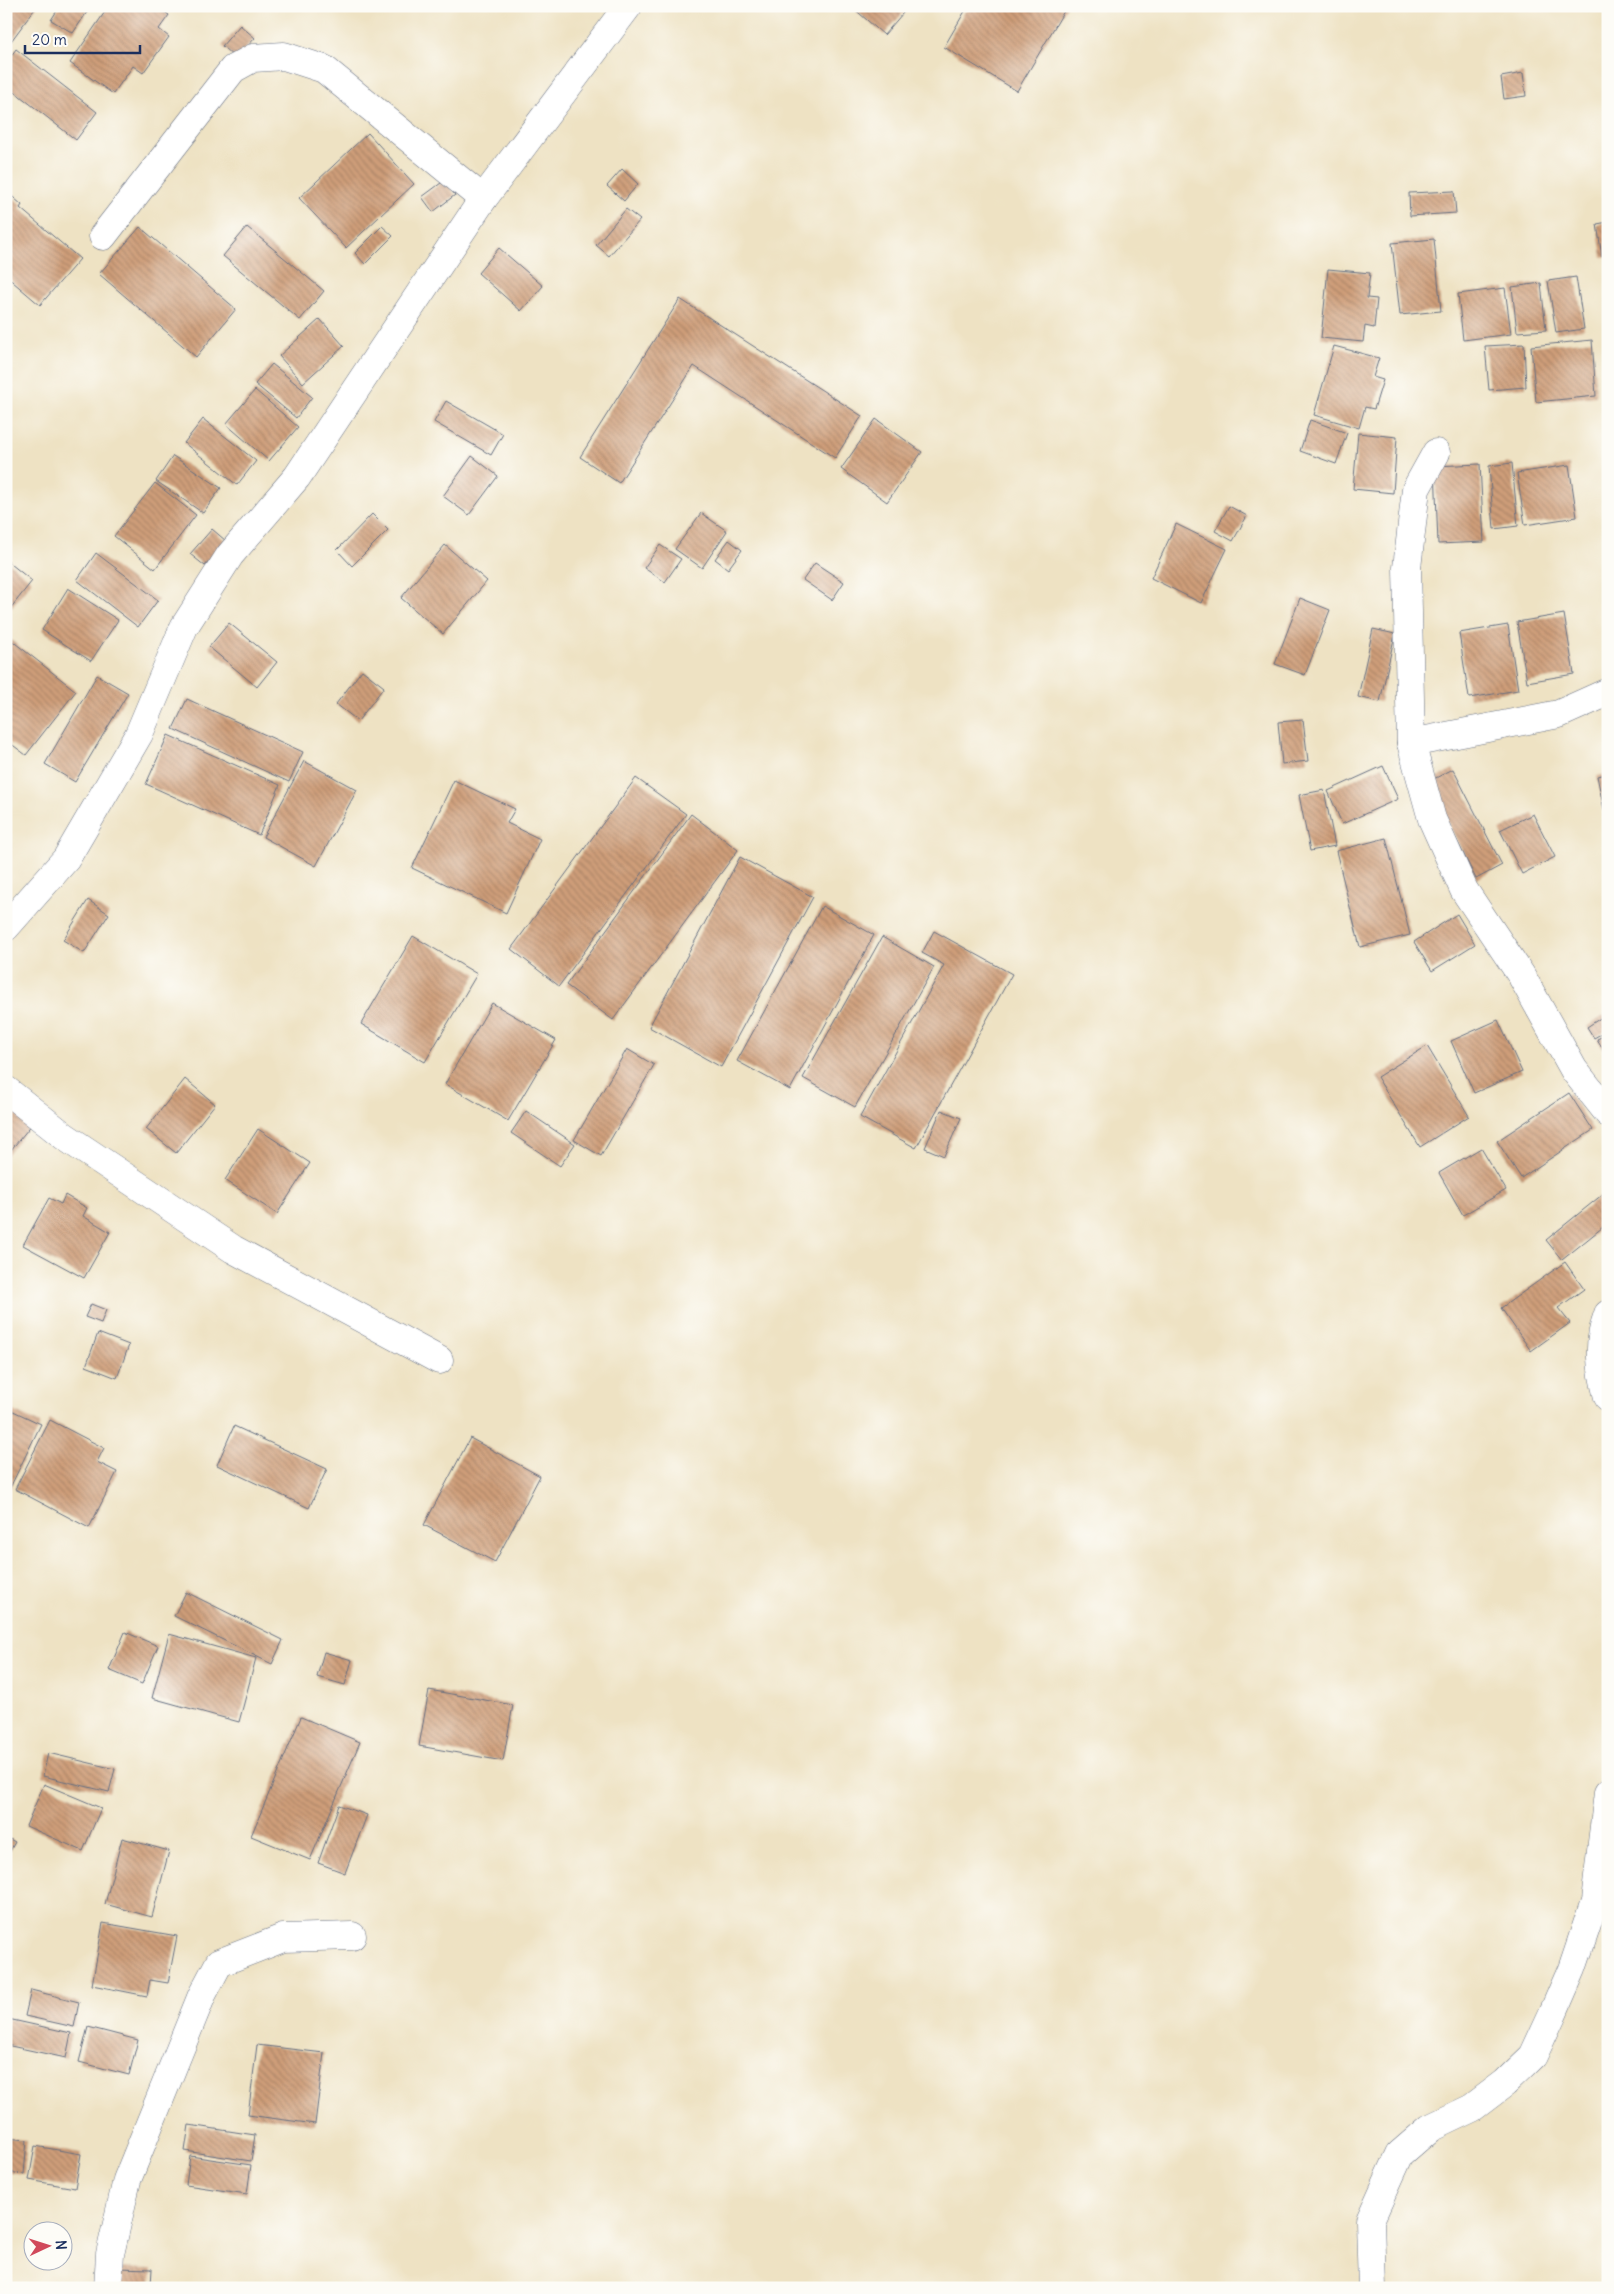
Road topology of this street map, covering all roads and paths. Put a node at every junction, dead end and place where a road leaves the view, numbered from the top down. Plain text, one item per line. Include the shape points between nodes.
1 (628, 6) edge
2 (483, 200) junction
3 (103, 236) dead end
4 (1436, 453) dead end
5 (1608, 692) edge
6 (1411, 743) junction
7 (6, 928) edge
8 (6, 1090) edge
9 (1608, 1113) edge
10 (1608, 1314) edge
11 (439, 1360) dead end
12 (1608, 1397) edge
13 (1608, 1792) edge
14 (352, 1936) dead end
15 (108, 2288) edge
16 (1372, 2288) edge

1 - 2 street
2 - 3 street via 324,70 284,56 253,58 233,69
2 - 7 street via 297,477 230,555 184,627 139,734 66,859
4 - 6 street via 1416,489 1407,568
5 - 6 street via 1559,714
6 - 9 street via 1432,819 1464,890 1520,975 1574,1070
8 - 11 street via 64,1136 233,1249
10 - 12 street via 1601,1332 1600,1367
13 - 16 street via 1595,1901 1572,1969 1533,2056 1472,2108 1430,2128 1400,2154 1370,2220
14 - 15 street via 283,1938 219,1963 202,1995 127,2180 110,2254

